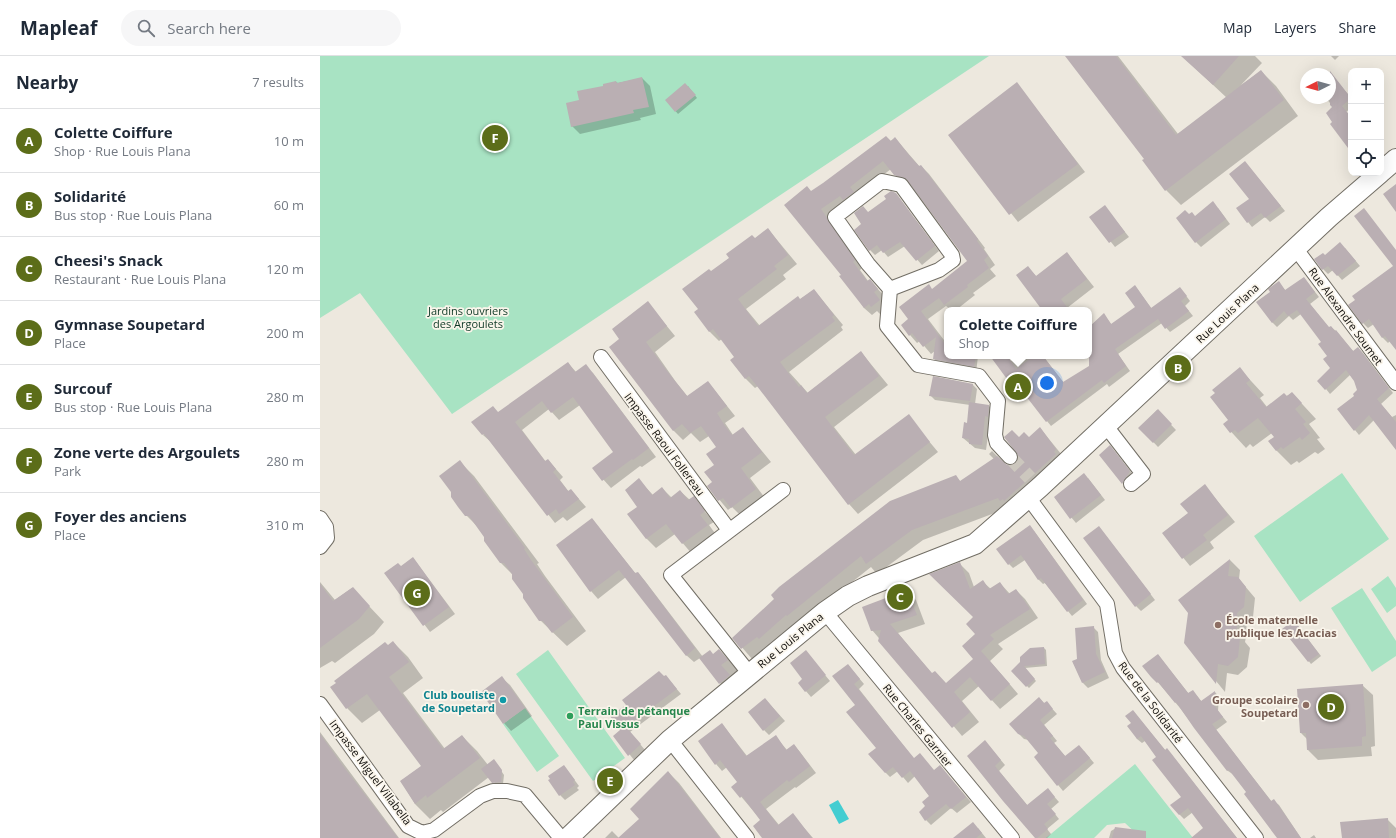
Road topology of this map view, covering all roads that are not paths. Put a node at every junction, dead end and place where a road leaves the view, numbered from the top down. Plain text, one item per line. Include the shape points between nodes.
1 (1396, 159) edge
2 (1384, 169) edge
3 (1376, 176) edge
4 (1296, 249) junction
5 (890, 289) junction
6 (601, 357) dead end
7 (1396, 383) edge
8 (1106, 426) junction
9 (1010, 457) tunnel mouth
10 (1131, 484) dead end
11 (1033, 488) junction
12 (783, 490) dead end
13 (320, 518) edge
14 (729, 530) junction
15 (320, 547) edge
16 (825, 612) junction
17 (749, 673) junction
18 (320, 704) edge
19 (670, 740) junction
20 (561, 838) edge
21 (568, 838) edge
22 (747, 838) edge
23 (1012, 838) edge
24 (1256, 838) edge

1 - 2 street, Rue Louis Plana
3 - 4 street, Rue Louis Plana
4 - 7 street, Rue Alexandre Soumet
4 - 8 street, Rue Louis Plana
5 - 5 street via 939,270 953,260 952,255 901,185 882,181 835,217 868,264
5 - 9 street via 887,326 918,365 979,376 998,401 995,435 997,443
6 - 14 street, Impasse Raoul Follereau
8 - 10 street via 1143,474
8 - 11 street, Rue Louis Plana
11 - 16 street, Rue Louis Plana via 975,544 868,586
11 - 24 street, Rue de la Solidarité via 1107,604 1115,653 1123,668
12 - 14 street
13 - 15 street via 326,527 327,538
14 - 17 street via 672,576
16 - 17 street, Rue Louis Plana
16 - 23 street, Rue Charles Garnier
17 - 19 street, Rue Louis Plana
18 - 20 street, Impasse Miguel Villabella via 408,826 422,833 434,830 480,796 493,791 508,790 525,795
19 - 21 street, Rue Louis Plana
19 - 22 street

